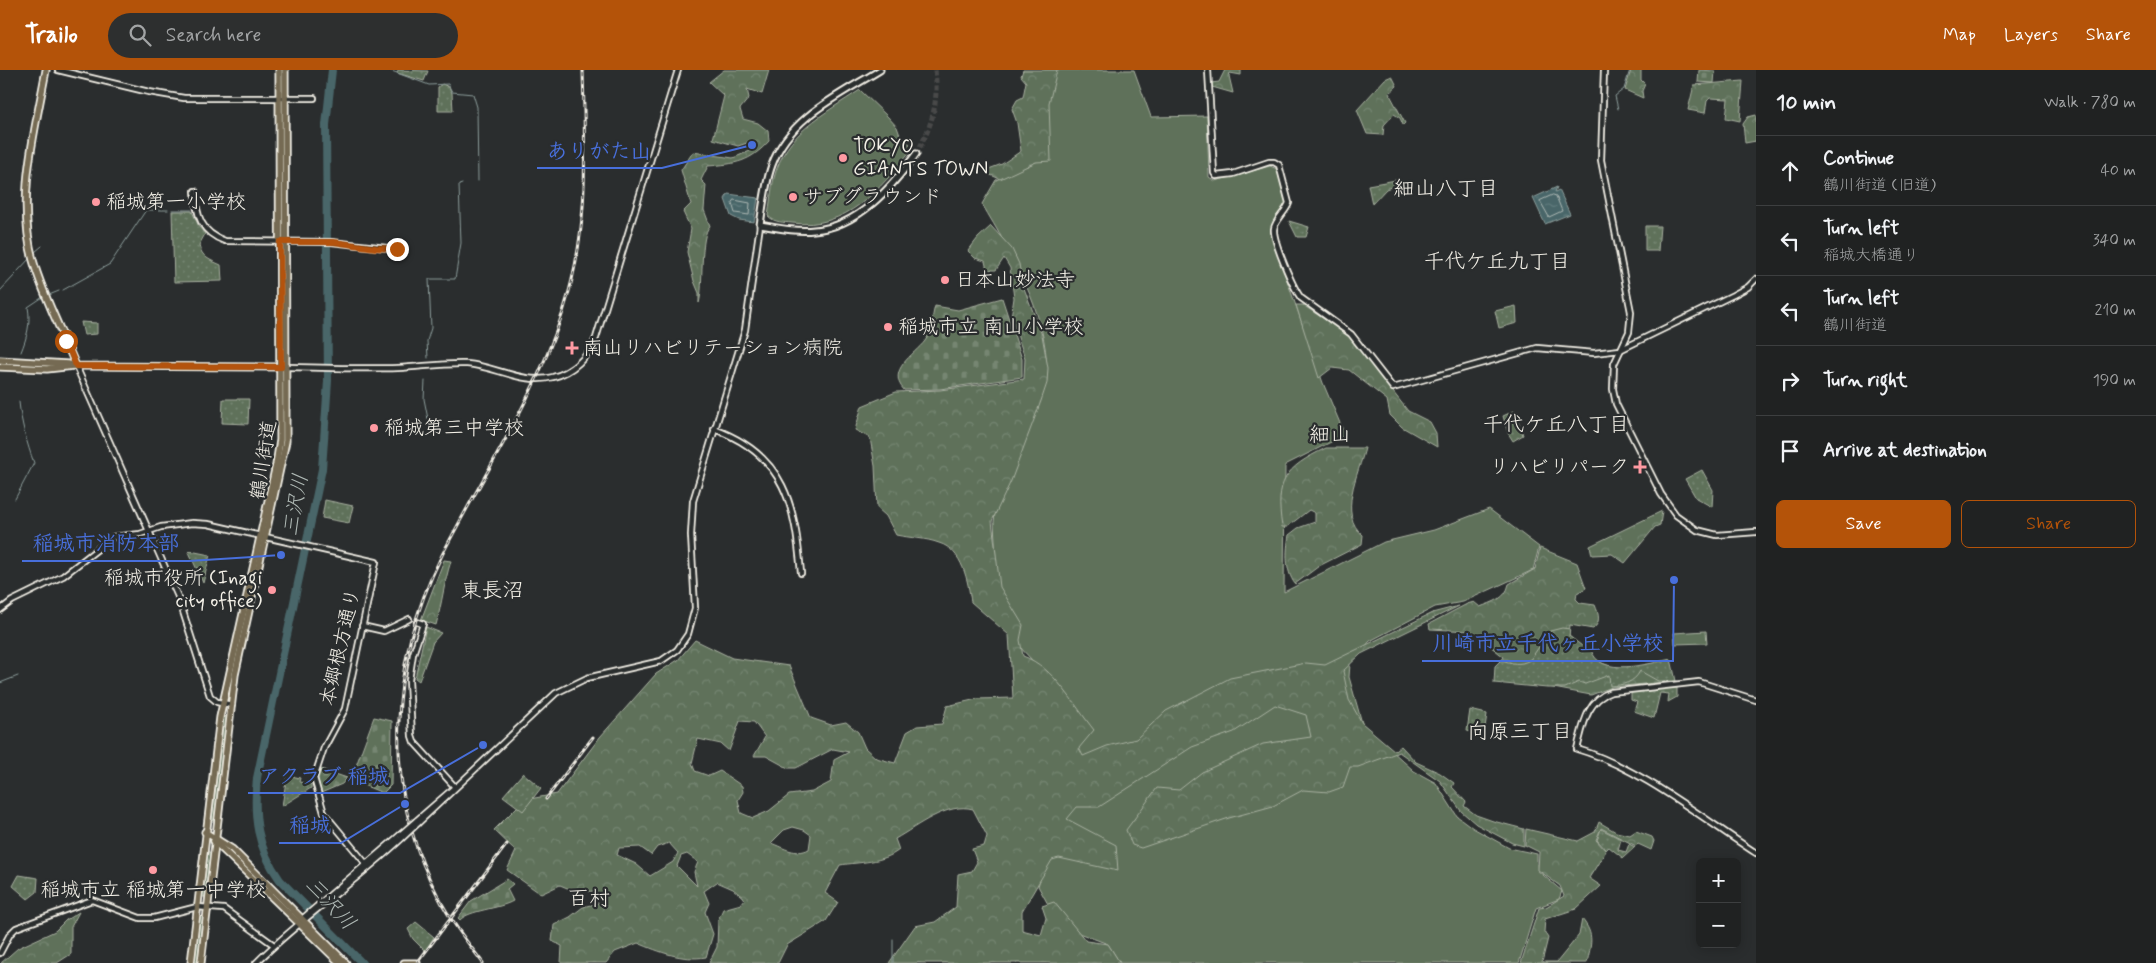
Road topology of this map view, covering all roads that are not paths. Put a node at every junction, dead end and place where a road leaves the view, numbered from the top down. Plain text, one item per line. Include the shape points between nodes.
1 (46, 70) edge
2 (58, 70) edge
3 (279, 70) edge
4 (284, 70) edge
5 (678, 70) edge
6 (880, 70) edge
7 (1208, 70) edge
8 (1604, 70) edge
9 (283, 98) junction
10 (314, 98) dead end
11 (916, 154) tunnel mouth
12 (195, 191) dead end
13 (760, 226) junction
14 (283, 242) junction
15 (397, 249) dead end
16 (1756, 279) edge
17 (1620, 350) junction
18 (0, 362) edge
19 (76, 366) junction
20 (284, 367) junction
21 (714, 429) junction
22 (148, 530) junction
23 (1756, 532) edge
24 (263, 537) junction
25 (801, 573) dead end
26 (252, 583) junction
27 (0, 610) edge
28 (409, 619) dead end
29 (417, 622) dead end
30 (362, 626) junction
31 (1756, 700) edge
32 (222, 704) junction
33 (232, 705) junction
34 (455, 787) junction
35 (219, 816) junction
36 (207, 819) junction
37 (205, 832) junction
38 (401, 837) junction
39 (216, 840) junction
40 (1756, 853) edge
41 (367, 865) junction
42 (197, 907) junction
43 (208, 907) junction
44 (315, 911) junction
45 (302, 921) junction
46 (274, 945) junction
47 (0, 953) edge
48 (191, 963) edge
49 (201, 963) edge
50 (256, 963) edge
51 (340, 963) edge
52 (346, 963) edge
53 (404, 963) edge
54 (417, 963) edge

1 - 19 main road via 27,179 27,223 36,271
2 - 9 street via 177,97
3 - 9 main road, 鶴川街道
4 - 9 main road, 鶴川街道
5 - 20 street via 596,338 576,366 559,376 537,379 469,364
6 - 13 main road via 812,112 790,133 772,164
7 - 17 street via 1214,173 1216,176 1229,175 1269,162 1279,165 1289,202 1276,223 1275,237 1295,290 1355,338 1393,388 1537,348 1594,353
8 - 17 street via 1601,160 1631,312 1629,332
9 - 10 street
9 - 14 main road, 鶴川街道
11 - 13 main road via 875,200 842,223 806,231
12 - 14 street via 197,214 211,235 232,242
13 - 21 street via 745,330
14 - 15 street via 331,242
14 - 20 main road, 鶴川街道
16 - 17 street via 1733,295
17 - 23 street via 1612,377 1616,404 1671,510 1686,524 1709,534
18 - 19 main road
18 - 19 main road
18 - 19 main road via 47,369
19 - 20 main road
19 - 22 street
20 - 24 main road, 鶴川街道 via 286,441
21 - 25 street via 756,453 782,484 795,516
21 - 34 street via 694,501 691,535 694,616 682,644 672,655 653,664 594,675 565,688
22 - 24 street via 204,523
22 - 27 street via 113,537 63,576
22 - 32 street via 179,599 210,696
24 - 26 main road, 鶴川街道
24 - 30 street, 本郷根方通り via 376,562
26 - 32 main road, 鶴川街道
26 - 33 main road, 鶴川街道 via 234,675
28 - 30 street via 384,630
29 - 34 street via 423,624 413,654 408,692 414,742
30 - 41 street, 本郷根方通り via 346,709 324,748 314,778 324,813
31 - 40 street via 1699,682 1611,692 1600,696 1590,709 1577,749 1602,757 1628,771
32 - 33 street
32 - 36 main road, 鶴川街道
33 - 35 main road, 鶴川街道
34 - 38 street, bridge
35 - 36 main road via 214,823
35 - 39 main road, 鶴川街道
36 - 37 main road, 鶴川街道
37 - 39 main road
37 - 42 main road, 鶴川街道
38 - 41 street
38 - 44 street
39 - 43 main road, 鶴川街道
39 - 45 main road
39 - 45 main road via 223,842
41 - 44 street
42 - 43 street
42 - 47 street via 154,918 140,918 98,901 88,901 16,928
42 - 48 main road, 鶴川街道
43 - 46 street via 230,912
43 - 49 main road, 鶴川街道
44 - 45 street
45 - 46 street
45 - 51 main road
45 - 52 main road
46 - 50 street
53 - 54 main road

